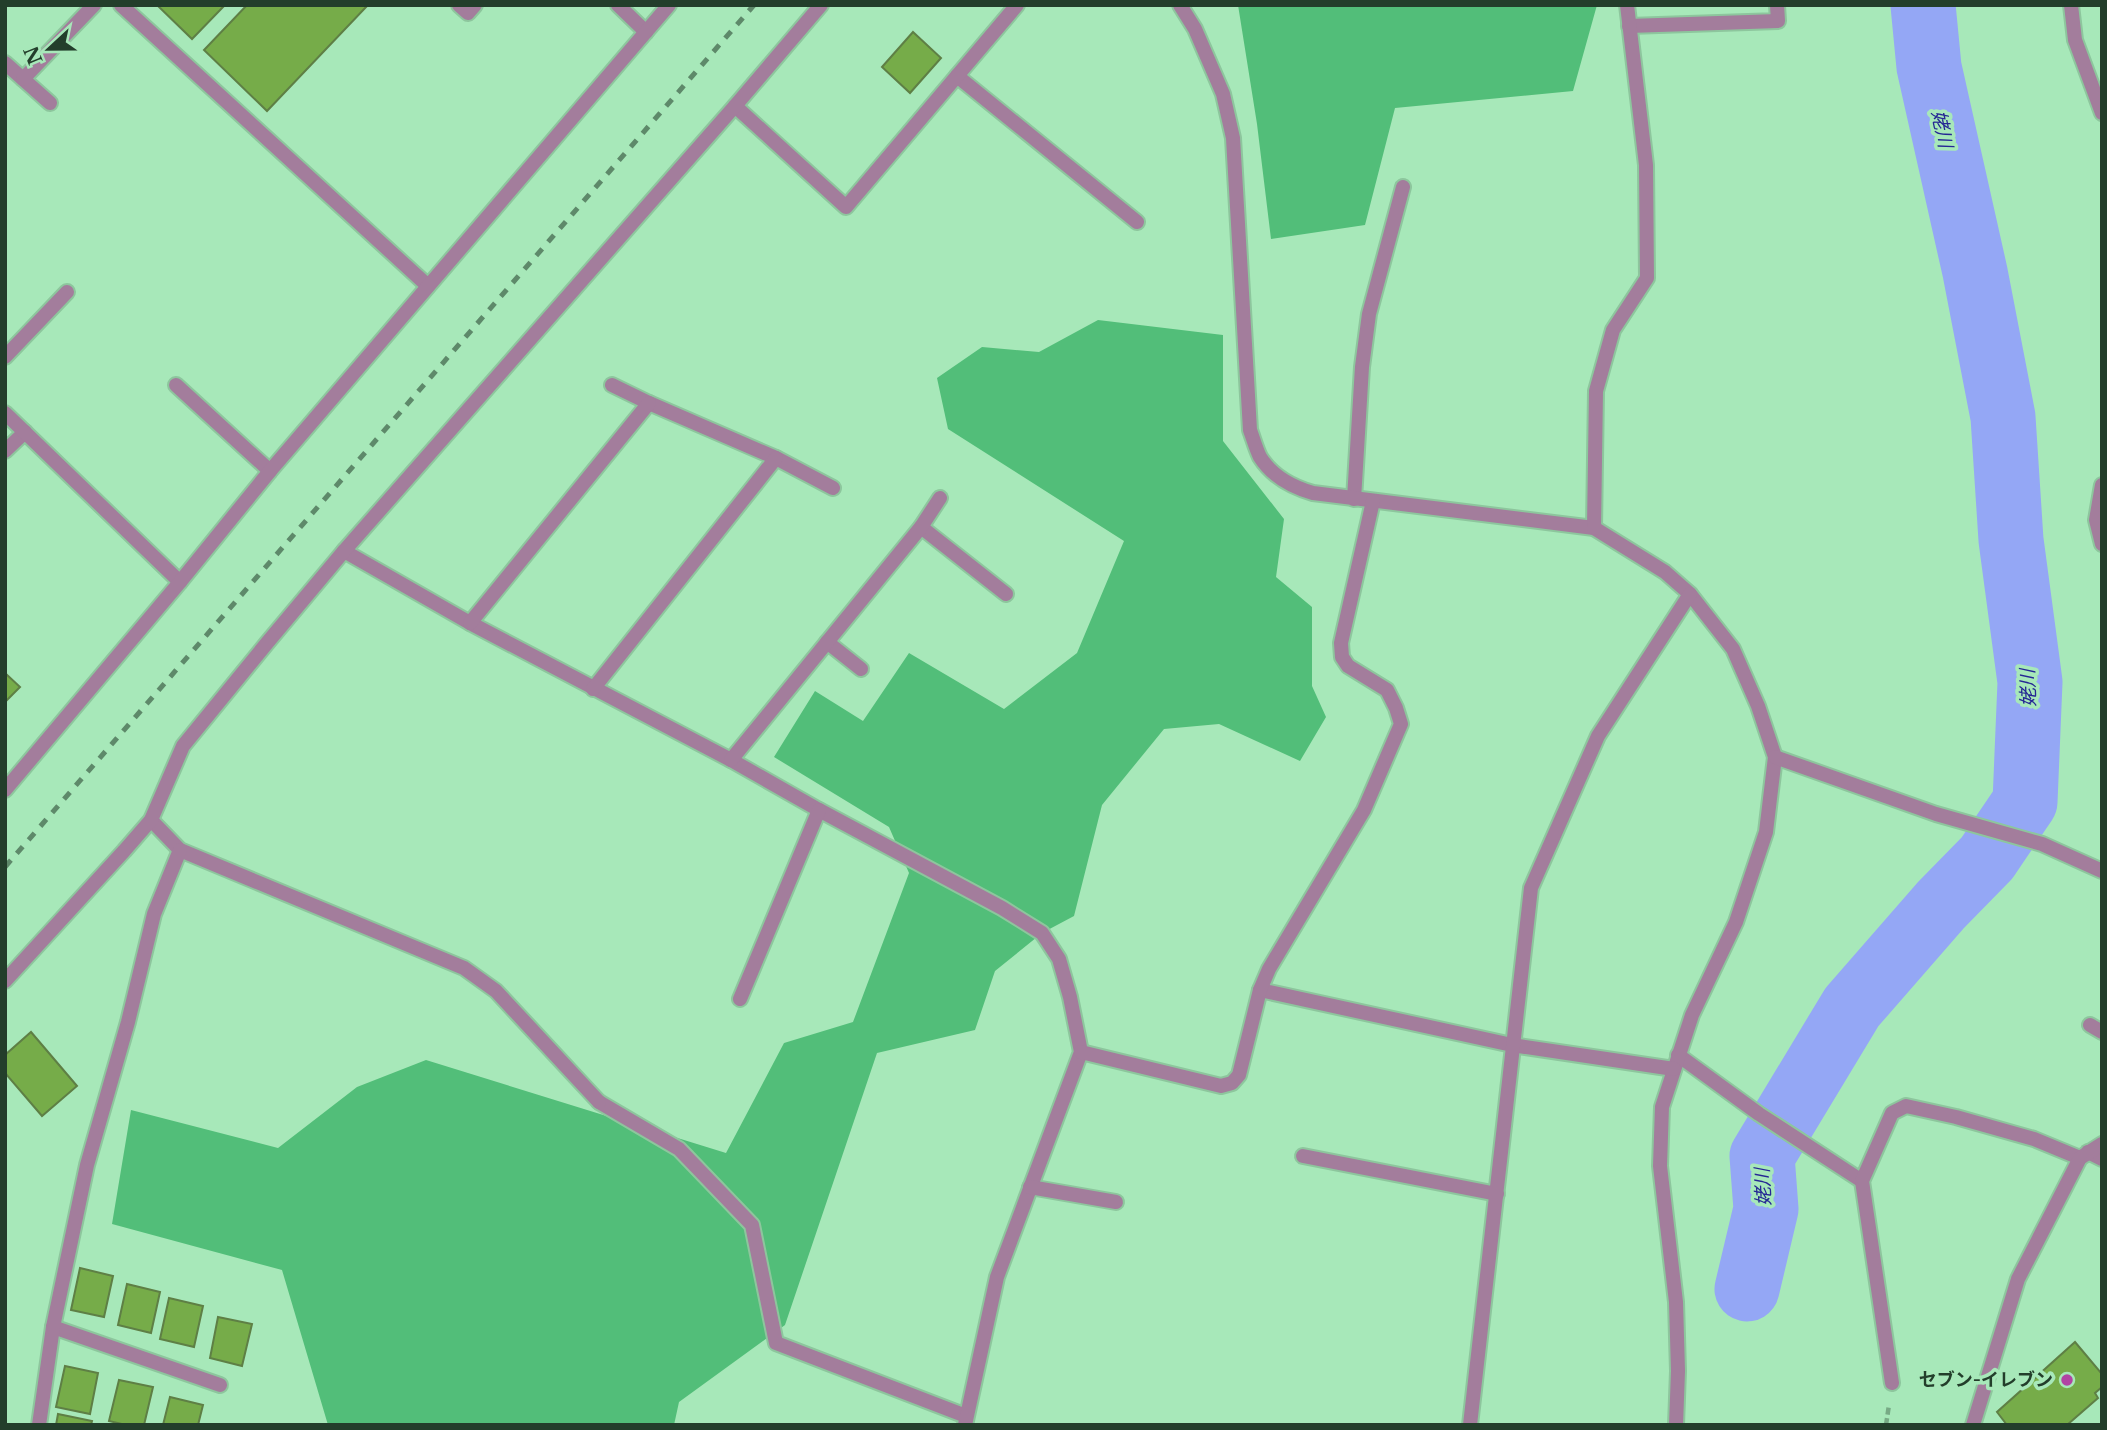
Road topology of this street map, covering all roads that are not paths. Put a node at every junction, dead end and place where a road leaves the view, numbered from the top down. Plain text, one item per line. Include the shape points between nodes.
1 (94, 5) edge
2 (121, 5) edge
3 (459, 5) edge
4 (475, 5) edge
5 (618, 5) edge
6 (669, 5) edge
7 (821, 5) edge
8 (1017, 5) edge
9 (1180, 5) edge
10 (1627, 5) edge
11 (1777, 5) edge
12 (2071, 5) edge
13 (1629, 26) junction
14 (646, 32) junction
15 (5, 63) edge
16 (957, 76) junction
17 (23, 79) junction
18 (2099, 97) edge
19 (50, 103) dead end
20 (736, 106) junction
21 (2102, 113) edge
22 (1403, 187) dead end
23 (1136, 222) dead end
24 (428, 286) junction
25 (67, 292) dead end
26 (5, 357) edge
27 (176, 385) dead end
28 (612, 386) dead end
29 (649, 404) junction
30 (5, 413) edge
31 (25, 432) junction
32 (5, 451) edge
33 (776, 458) junction
34 (270, 471) junction
35 (2102, 485) edge
36 (833, 488) dead end
37 (940, 498) dead end
38 (1354, 499) junction
39 (1373, 501) junction
40 (920, 527) junction
41 (1594, 528) junction
42 (2102, 544) edge
43 (344, 551) junction
44 (180, 582) junction
45 (1006, 594) dead end
46 (1690, 594) junction
47 (470, 623) junction
48 (827, 642) junction
49 (861, 668) dead end
50 (593, 688) junction
51 (1775, 757) junction
52 (731, 760) junction
53 (5, 790) edge
54 (819, 810) junction
55 (151, 820) junction
56 (180, 850) junction
57 (2102, 871) edge
58 (5, 981) edge
59 (1260, 990) junction
60 (740, 999) dead end
61 (1512, 1045) junction
62 (1081, 1052) junction
63 (1676, 1062) junction
64 (2102, 1144) edge
65 (1303, 1156) dead end
66 (2090, 1156) edge
67 (1862, 1181) junction
68 (1030, 1187) junction
69 (1497, 1194) junction
70 (1116, 1202) dead end
71 (53, 1327) junction
72 (1892, 1383) dead end
73 (220, 1385) dead end
74 (966, 1420) edge
75 (39, 1425) edge
76 (1470, 1425) edge
77 (1676, 1425) edge
78 (1973, 1425) edge

1 - 17 street
2 - 24 street
3 - 4 street via 468,13
5 - 14 street
6 - 14 street
7 - 20 street
8 - 16 street
9 - 38 street via 1223,94 1233,138 1250,430 1261,458 1292,487
10 - 13 street
11 - 13 street via 1778,20
12 - 18 street via 2075,40
13 - 41 street via 1646,165 1647,278 1613,330 1595,391
14 - 24 street
15 - 17 street
16 - 20 street via 846,207
16 - 23 street
17 - 19 street
18 - 21 street
20 - 43 street
22 - 38 street via 1369,314
24 - 34 street
25 - 26 street
27 - 34 street
28 - 29 street
29 - 33 street
29 - 47 street
30 - 31 street
31 - 32 street
31 - 44 street
33 - 36 street
33 - 50 street
34 - 44 street
35 - 42 street via 2096,520
37 - 40 street
38 - 39 street
39 - 41 street
39 - 59 street via 1341,643 1342,657 1387,690 1401,724 1364,810
40 - 45 street
40 - 48 street
41 - 46 street via 1665,572
43 - 47 street
43 - 55 street via 183,746
44 - 53 street
46 - 51 street via 1733,649
46 - 61 street via 1598,736 1531,888
47 - 50 street
48 - 49 street
48 - 52 street
50 - 52 street
51 - 57 street via 1936,814 2042,845
51 - 63 street via 1766,832 1736,922 1692,1015
52 - 54 street
54 - 60 street
54 - 62 street via 1042,933 1059,959
55 - 56 street
55 - 58 street
56 - 71 street via 154,914 87,1165
56 - 74 street via 464,968 496,991 599,1102 679,1149 752,1225 776,1343
59 - 61 street
59 - 62 street via 1239,1076 1232,1083 1221,1086
61 - 63 street
61 - 69 street
62 - 68 street
63 - 67 street
63 - 77 street via 1662,1107 1660,1166 1676,1302
64 - 66 street
65 - 69 street
66 - 67 street via 1906,1106 1892,1113
66 - 78 street via 2018,1279
67 - 72 street
68 - 70 street
68 - 74 street via 997,1277
69 - 76 street
71 - 73 street
71 - 75 street

